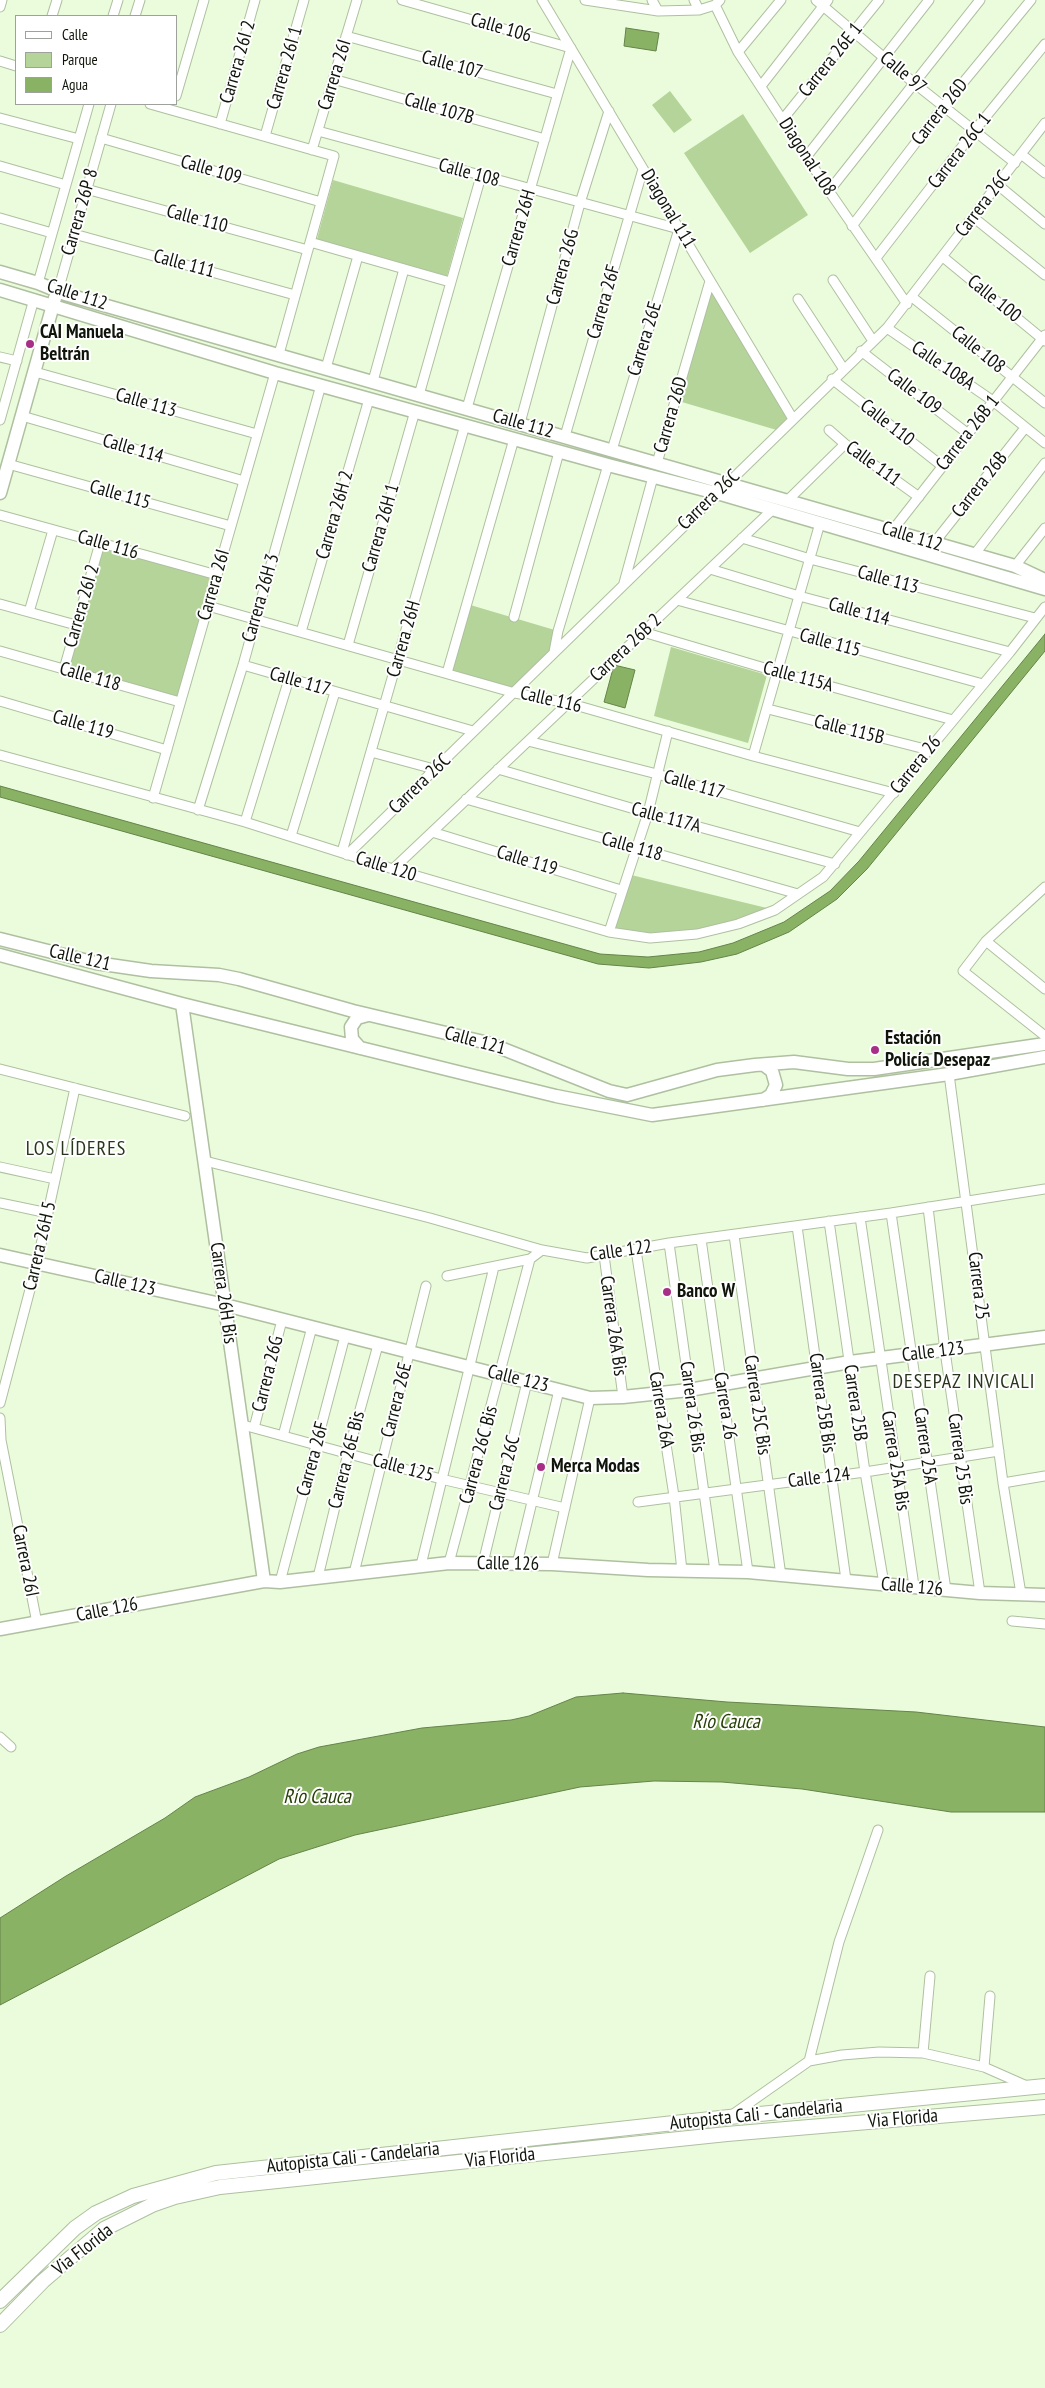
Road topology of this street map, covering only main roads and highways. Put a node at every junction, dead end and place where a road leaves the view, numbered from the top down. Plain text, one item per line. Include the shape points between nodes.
1 (1045, 2086) edge
2 (1045, 2107) edge
3 (0, 2301) edge
4 (0, 2326) edge

1 - 3 main road, Autopista Cali - Candelaria via 216,2172 133,2196 96,2213 74,2228
2 - 4 main road, Via Florida via 727,2134 220,2187 160,2202 104,2229 44,2281

